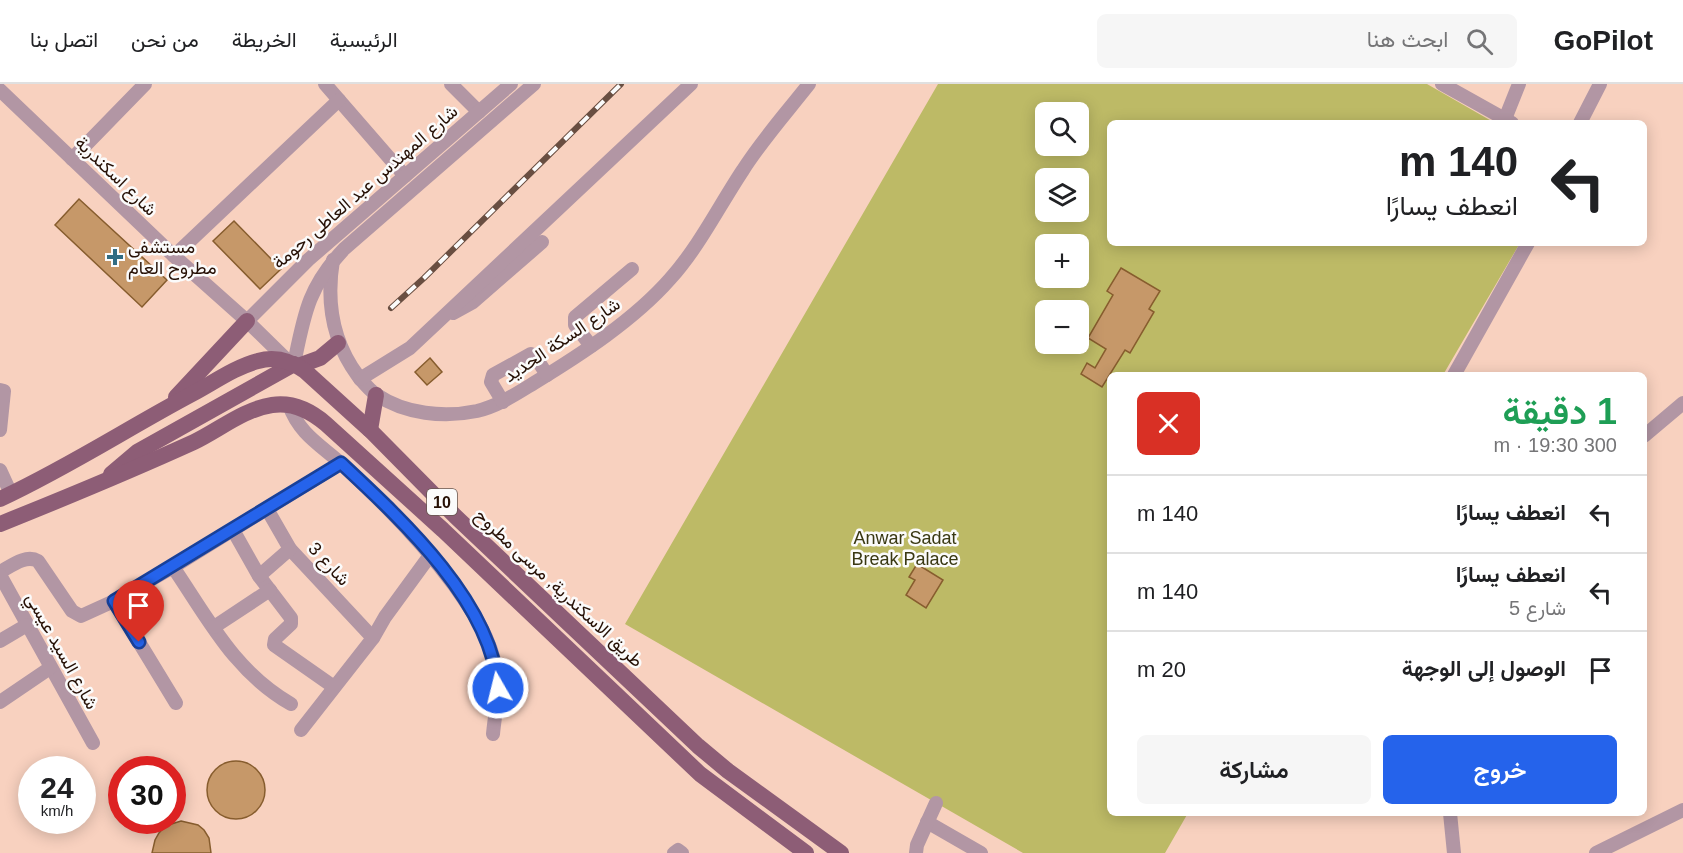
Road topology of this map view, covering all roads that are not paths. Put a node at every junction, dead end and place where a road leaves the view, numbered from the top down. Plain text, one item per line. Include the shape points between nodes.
1 (145, 84) edge
2 (325, 84) edge
3 (451, 84) edge
4 (511, 84) edge
5 (534, 84) edge
6 (691, 84) edge
7 (809, 84) edge
8 (1442, 84) edge
9 (1519, 84) edge
10 (1600, 84) edge
11 (0, 90) edge
12 (1468, 91) edge
13 (339, 100) junction
14 (479, 112) junction
15 (1507, 120) edge
16 (1508, 120) edge
17 (1582, 120) edge
18 (72, 159) junction
19 (405, 176) junction
20 (542, 242) dead end
21 (1526, 246) edge
22 (174, 256) junction
23 (333, 260) junction
24 (632, 269) dead end
25 (247, 321) junction
26 (437, 321) junction
27 (338, 343) junction
28 (591, 346) junction
29 (293, 364) junction
30 (1456, 372) edge
31 (547, 375) junction
32 (360, 379) junction
33 (0, 390) edge
34 (376, 395) junction
35 (503, 402) junction
36 (1683, 403) edge
37 (289, 405) junction
38 (166, 408) junction
39 (0, 430) edge
40 (370, 430) junction
41 (1647, 433) edge
42 (341, 463) junction
43 (0, 470) edge
44 (102, 483) junction
45 (5, 496) edge
46 (267, 509) junction
47 (0, 524) edge
48 (233, 530) junction
49 (290, 549) junction
50 (431, 554) junction
51 (173, 567) junction
52 (0, 574) edge
53 (259, 576) junction
54 (270, 590) junction
55 (114, 601) junction
56 (27, 625) junction
57 (214, 627) junction
58 (373, 638) junction
59 (0, 641) edge
60 (50, 668) junction
61 (334, 687) junction
62 (0, 702) edge
63 (176, 703) dead end
64 (291, 704) dead end
65 (301, 730) dead end
66 (493, 734) dead end
67 (93, 743) dead end
68 (936, 803) dead end
69 (1683, 810) edge
70 (1450, 816) edge
71 (927, 822) junction
72 (806, 853) edge
73 (841, 853) edge
74 (916, 853) edge
75 (981, 853) edge
76 (1454, 853) edge
77 (1596, 853) edge

1 - 18 street
2 - 13 street
3 - 14 street
4 - 14 street, شارع المهندس عبد العاطى رحومة
5 - 23 street, شارع المهندس عبد العاطى رحومة
6 - 26 street
7 - 28 street, شارع السكة الحديد via 751,158 671,278
8 - 12 street
9 - 16 street
10 - 17 street
11 - 18 street, شارع اسكندرية
12 - 15 street
13 - 19 street
13 - 22 street
14 - 19 street, شارع المهندس عبد العاطى رحومة
18 - 22 street, شارع اسكندرية
19 - 25 street, شارع المهندس عبد العاطى رحومة via 308,260
20 - 26 street via 472,302
21 - 30 street
22 - 25 street, شارع اسكندرية
23 - 27 street, شارع السكة الحديد via 330,302
23 - 29 street, شارع المهندس عبد العاطى رحومة via 307,304
24 - 28 street via 575,317
25 - 29 street, شارع اسكندرية
25 - 38 main road
26 - 32 street via 410,348
27 - 29 main road via 320,358
27 - 32 street, شارع السكة الحديد
28 - 31 street, شارع السكة الحديد
29 - 38 main road via 268,359 249,364
29 - 40 main road, طريق الاسكندرية, مرسى مطروح / 10
29 - 44 main road via 137,452
31 - 35 street, شارع السكة الحديد
31 - 35 street via 531,354 493,375 491,382
32 - 34 street, شارع السكة الحديد
33 - 39 street via 4,391
34 - 35 street, شارع السكة الحديد via 400,406 443,414 478,411
34 - 40 main road
36 - 41 street
37 - 42 street via 302,431
37 - 44 main road, طريق الاسكندرية, مرسى مطروح / 10 via 261,407
37 - 72 main road, طريق الاسكندرية, مرسى مطروح / 10 via 318,417 700,774
38 - 45 main road via 59,470
40 - 73 main road, طريق الاسكندرية, مرسى مطروح / 10 via 698,746
42 - 46 street
42 - 50 street
43 - 45 street
44 - 47 main road, طريق الاسكندرية, مرسى مطروح / 10
46 - 48 street
46 - 49 street, شارع 3
48 - 51 street
48 - 53 street
49 - 53 street
49 - 58 street, شارع 3
50 - 58 street
50 - 66 street via 480,623 493,655 498,688
51 - 55 street
51 - 57 street
52 - 55 street via 33,558 77,615
52 - 56 street, شارع السيد عيسي
53 - 54 street
54 - 57 street
54 - 61 street via 291,618 289,626 274,640 276,646
55 - 63 street
56 - 59 street
56 - 60 street, شارع السيد عيسي
57 - 64 street via 242,667
58 - 61 street
60 - 62 street
60 - 67 street, شارع السيد عيسي
61 - 65 street
68 - 71 street
69 - 77 street
70 - 76 street
71 - 74 street
71 - 75 street

